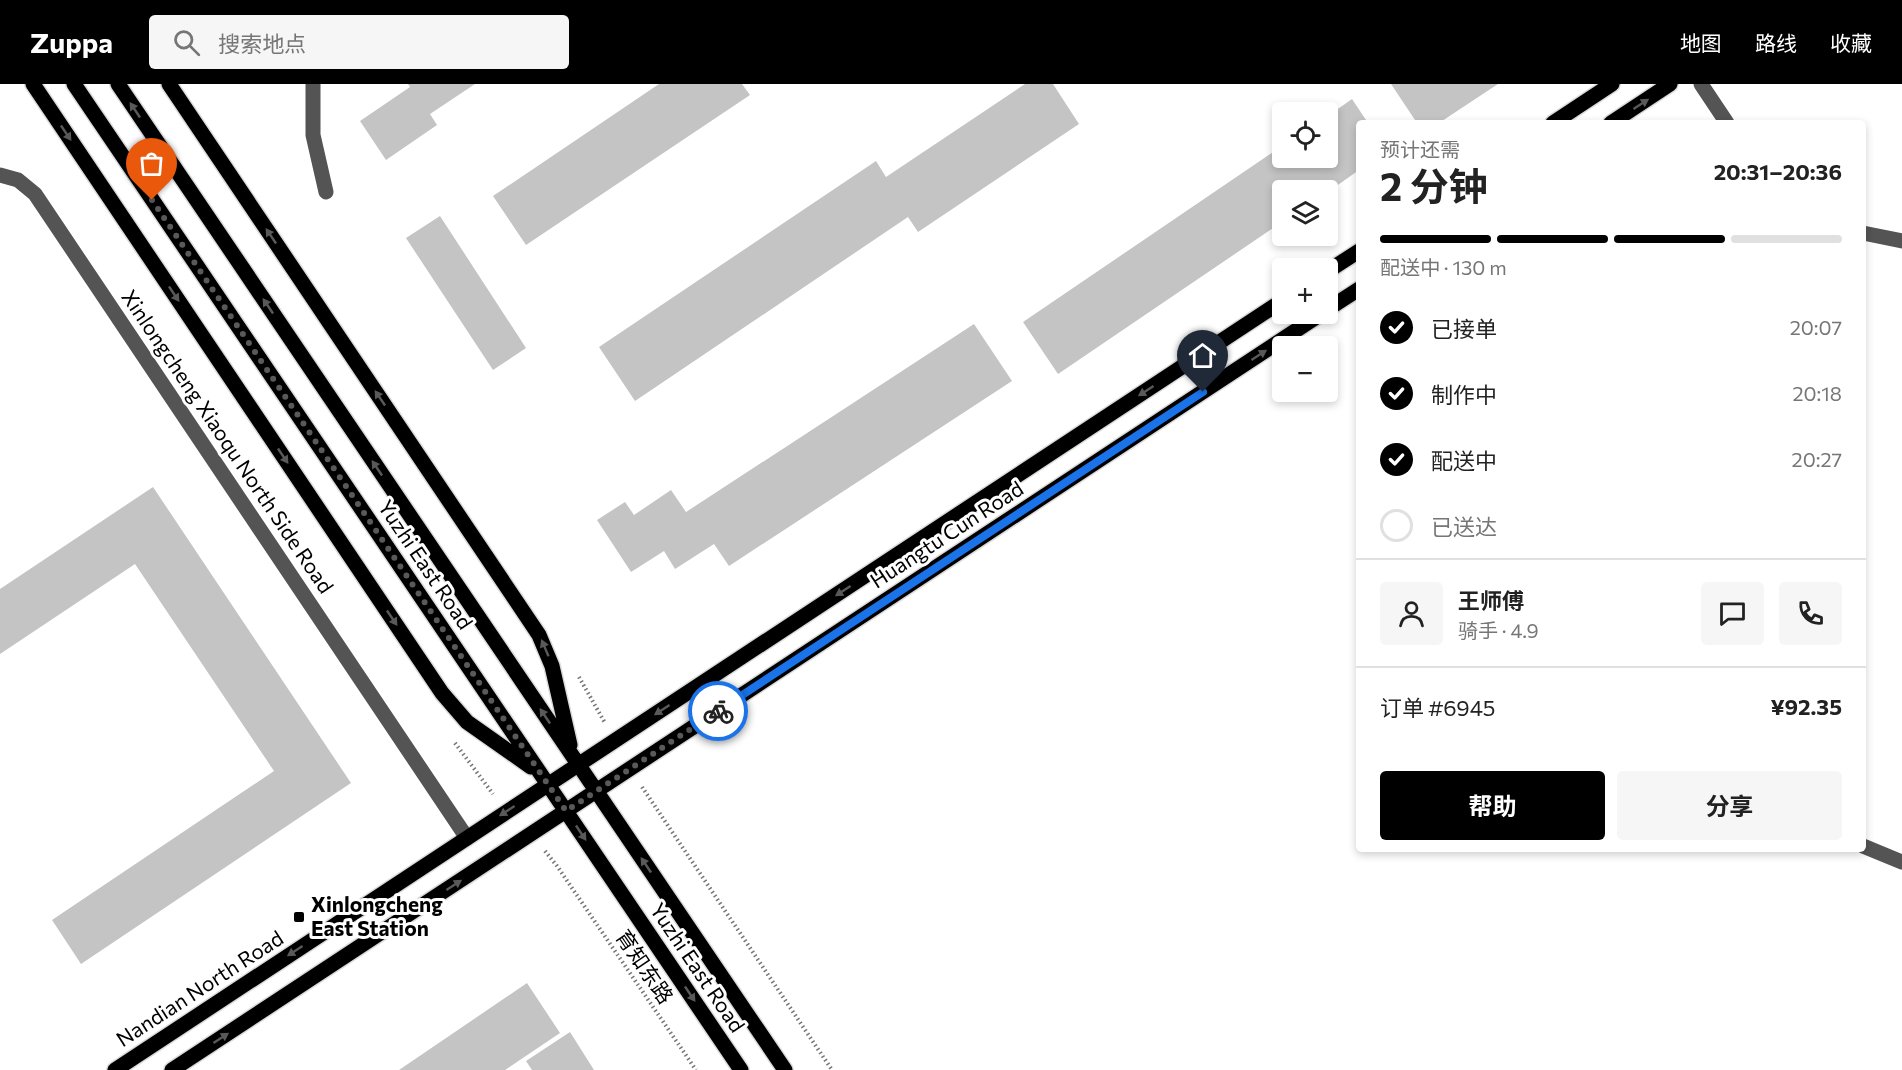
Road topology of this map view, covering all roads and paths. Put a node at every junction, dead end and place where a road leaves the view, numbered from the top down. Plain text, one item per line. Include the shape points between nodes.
1 (33, 84) edge
2 (74, 84) edge
3 (118, 84) edge
4 (169, 84) edge
5 (313, 84) edge
6 (1612, 84) edge
7 (1670, 84) edge
8 (1701, 84) edge
9 (1558, 120) edge
10 (1616, 120) edge
11 (1725, 120) edge
12 (0, 175) edge
13 (326, 192) dead end
14 (1866, 234) edge
15 (1902, 241) edge
16 (1356, 253) edge
17 (1338, 265) edge
18 (1356, 291) edge
19 (1338, 303) edge
20 (1272, 308) edge
21 (1306, 324) edge
22 (578, 765) junction
23 (548, 784) junction
24 (596, 791) junction
25 (566, 811) junction
26 (664, 820) dead end
27 (467, 838) junction
28 (1866, 847) edge
29 (1902, 862) edge
30 (568, 882) dead end
31 (115, 1070) edge
32 (172, 1070) edge
33 (696, 1070) edge
34 (741, 1070) edge
35 (784, 1070) edge
36 (832, 1070) edge

1 -> 23 main road via 442,693 467,722
2 - 23 main road, Yuzhi East Road
22 -> 3 main road, Yuzhi East Road
22 -> 4 main road via 565,730 552,666 539,635
5 - 13 street via 313,135
6 - 9 main road
10 -> 7 main road
8 - 11 street
12 - 27 street, Xinlongcheng Xiaoqu North Side Road via 18,180 34,194
14 - 15 street
16 - 17 main road
18 - 19 main road
20 -> 22 main road, Huangtu Cun Road
24 -> 21 main road, Huangtu Cun Road
22 - 23 main road, Nandian North Road
22 - 24 main road, Yuzhi East Road
23 - 25 main road, Yuzhi East Road
23 -> 27 main road, Nandian North Road
24 - 25 main road
35 -> 24 main road, Yuzhi East Road
32 -> 25 main road
25 -> 34 main road, Yuzhi East Road
26 - 36 path
27 -> 31 main road, Nandian North Road
28 - 29 street
30 - 33 path, 育知东路

